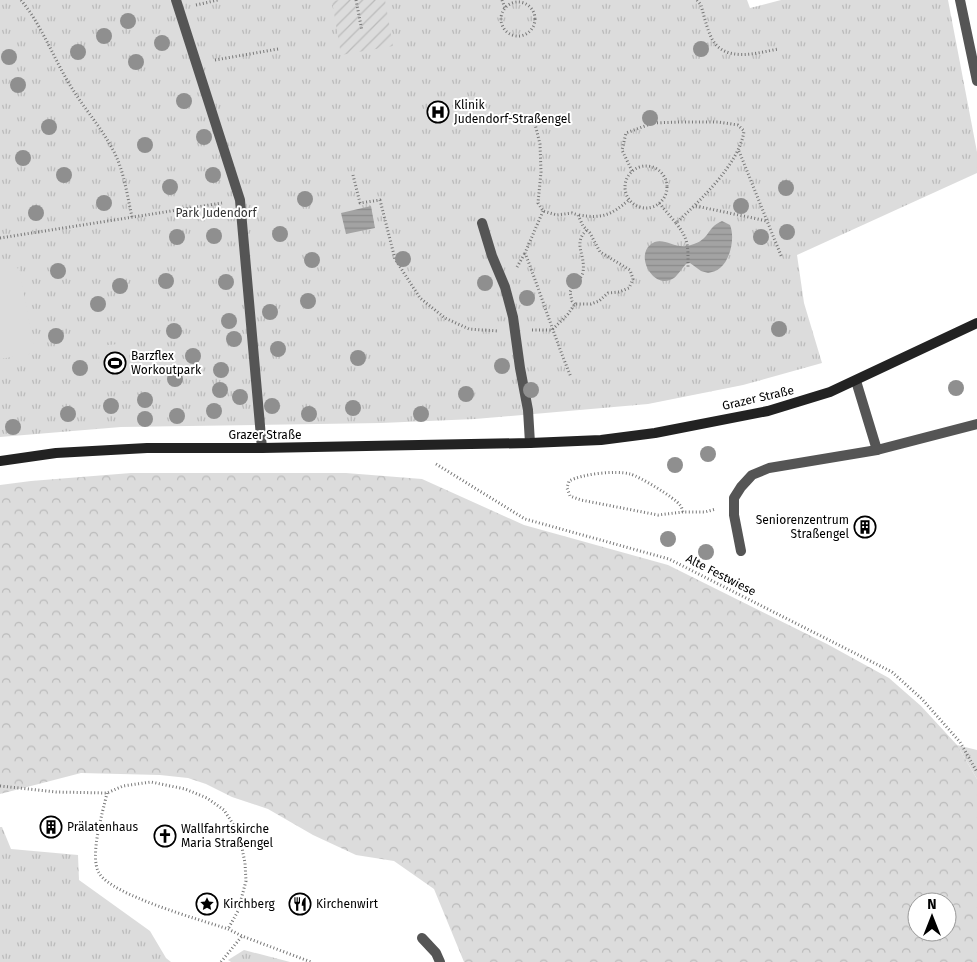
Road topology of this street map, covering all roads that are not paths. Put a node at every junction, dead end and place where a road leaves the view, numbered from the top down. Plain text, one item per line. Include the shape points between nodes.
1 (960, 0) edge
2 (177, 4) edge
3 (977, 81) edge
4 (482, 223) dead end
5 (977, 323) edge
6 (856, 381) junction
7 (977, 424) edge
8 (530, 443) junction
9 (262, 448) junction
10 (877, 450) junction
11 (0, 461) edge
12 (740, 551) dead end
13 (422, 938) dead end
14 (440, 962) edge

1 - 3 street
2 - 9 street via 240,200
4 - 8 street via 513,317
5 - 6 main road, Grazer Straße
6 - 8 main road, Grazer Straße via 768,411 655,433 601,440
6 - 10 street
7 - 10 street
8 - 9 main road, Grazer Straße
9 - 11 main road, Grazer Straße via 147,448 56,453
10 - 12 street via 769,468 752,475 734,498
13 - 14 street

